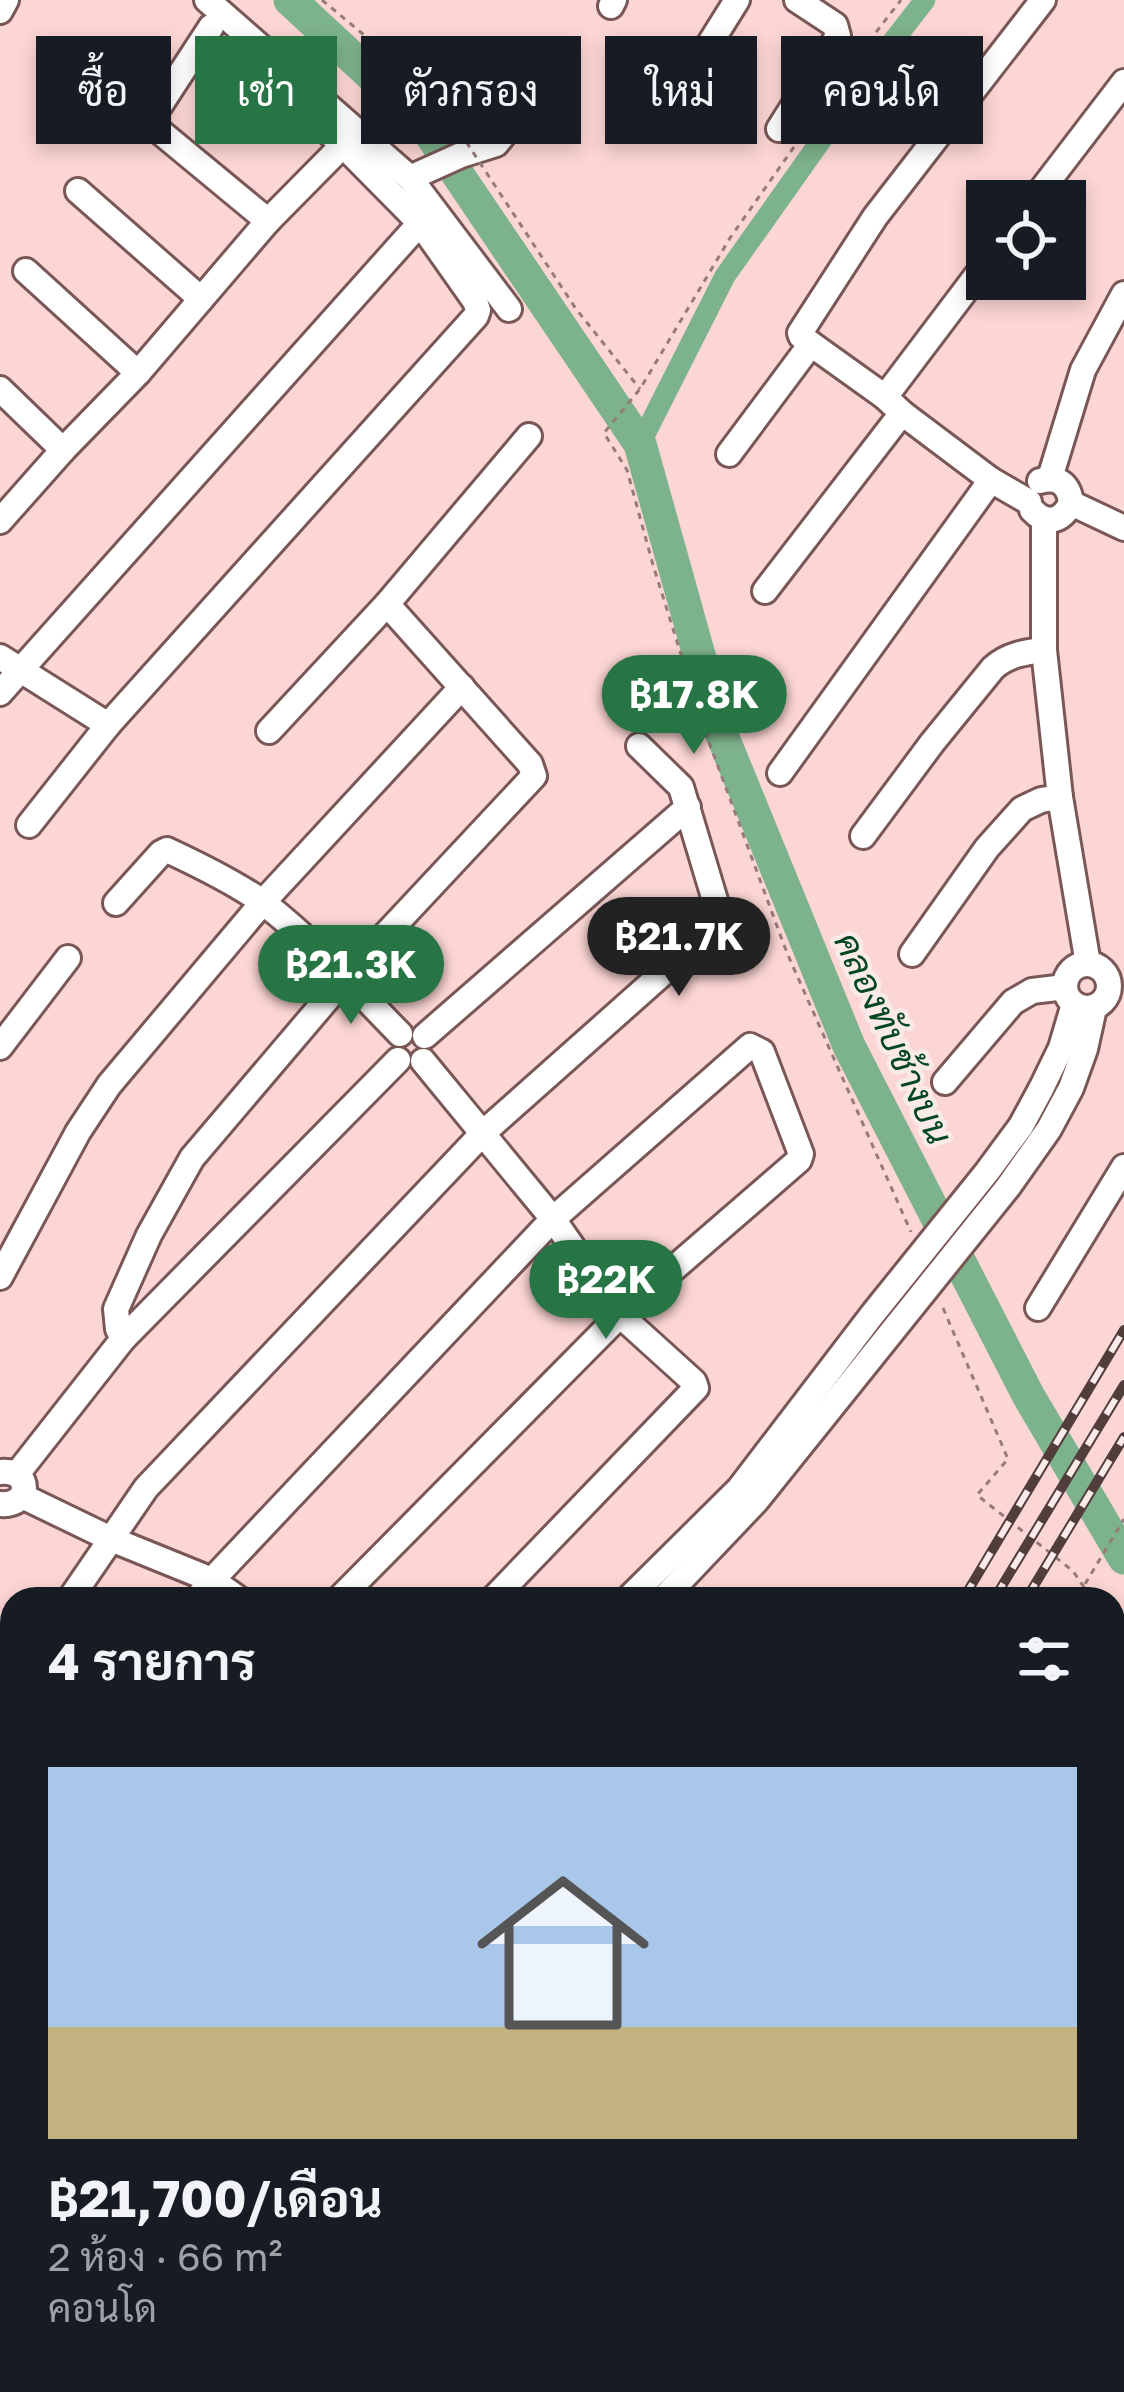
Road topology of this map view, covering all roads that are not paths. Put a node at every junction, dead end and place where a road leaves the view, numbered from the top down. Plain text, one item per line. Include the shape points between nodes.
1 (6, 0) edge
2 (207, 0) edge
3 (737, 0) edge
4 (797, 0) edge
5 (1043, 0) edge
6 (0, 11) edge
7 (211, 27) dead end
8 (714, 36) edge
9 (838, 36) edge
10 (1124, 82) edge
11 (171, 88) edge
12 (171, 140) edge
13 (337, 140) edge
14 (496, 144) edge
15 (343, 145) junction
16 (417, 174) junction
17 (1050, 180) edge
18 (78, 191) dead end
19 (268, 220) junction
20 (420, 224) junction
21 (26, 272) dead end
22 (966, 294) edge
23 (1124, 294) edge
24 (201, 298) junction
25 (509, 309) dead end
26 (811, 344) junction
27 (138, 373) junction
28 (0, 389) edge
29 (894, 405) junction
30 (529, 436) dead end
31 (63, 449) junction
32 (729, 454) dead end
33 (1050, 478) junction
34 (991, 480) junction
35 (1071, 502) junction
36 (1036, 511) junction
37 (1120, 518) edge
38 (0, 521) edge
39 (766, 592) dead end
40 (387, 604) junction
41 (1044, 650) junction
42 (10, 663) edge
43 (462, 687) junction
44 (0, 693) edge
45 (108, 725) junction
46 (268, 731) dead end
47 (639, 746) dead end
48 (780, 773) dead end
49 (1060, 797) junction
50 (688, 807) junction
51 (29, 825) dead end
52 (863, 836) dead end
53 (116, 902) dead end
54 (263, 902) junction
55 (911, 954) dead end
56 (68, 958) dead end
57 (1088, 964) junction
58 (345, 977) junction
59 (1093, 999) edge
60 (0, 1047) edge
61 (412, 1047) junction
62 (945, 1082) dead end
63 (483, 1132) junction
64 (1124, 1167) edge
65 (997, 1179) junction
66 (553, 1219) junction
67 (0, 1277) edge
68 (1038, 1308) dead end
69 (620, 1315) junction
70 (123, 1339) junction
71 (778, 1457) junction
72 (10, 1486) edge
73 (111, 1539) junction
74 (78, 1587) edge
75 (200, 1587) edge
76 (206, 1587) edge
77 (351, 1587) edge
78 (505, 1587) edge
79 (640, 1587) edge
80 (674, 1587) edge

1 - 6 street
2 - 16 street
3 - 8 street
4 - 9 street via 835,25
5 - 26 street via 874,217 800,332
7 - 11 street
10 - 17 street
12 - 19 street
13 - 15 street
14 - 16 street
15 - 19 street
15 - 20 street
16 - 25 street
18 - 24 street
19 - 24 street
20 - 42 street
20 - 45 street via 475,301 476,316
21 - 27 street
22 - 29 street
23 - 33 street via 1083,370
24 - 27 street
26 - 29 street
26 - 32 street
27 - 31 street
28 - 31 street
29 - 34 street
29 - 39 street
30 - 40 street
31 - 38 street
33 - 35 street via 1070,490
33 - 36 street via 1030,490
34 - 36 street
34 - 48 street
35 - 36 street via 1055,520
35 - 37 street
36 - 41 street
40 - 43 street
40 - 46 street
41 - 49 street
41 - 52 street via 993,668
42 - 44 street
42 - 45 street
43 - 54 street
43 - 58 street via 534,776
45 - 51 street
47 - 50 street via 681,787
49 - 55 street via 1022,808
49 - 57 street
50 - 61 street
50 - 63 street via 717,925
53 - 54 street via 166,850
54 - 58 street
54 - 67 street via 109,1085
56 - 60 street
57 - 59 street via 1108,980
57 - 59 street via 1068,975
58 - 61 street
58 - 70 street via 192,1158 116,1309
59 - 62 street via 1032,991 1013,1002
59 - 65 street via 1071,1088 1049,1129
61 - 63 street
61 - 70 street
63 - 66 street
63 - 73 street via 146,1488
64 - 68 street
65 - 71 street via 984,1217
65 - 71 street via 969,1195 872,1315
66 - 69 street
66 - 69 street via 750,1046 762,1052 799,1160
66 - 76 street
69 - 77 street
69 - 78 street via 696,1388
70 - 72 street
71 - 79 street
71 - 80 street via 756,1501
72 - 73 street
73 - 74 street
73 - 75 street

